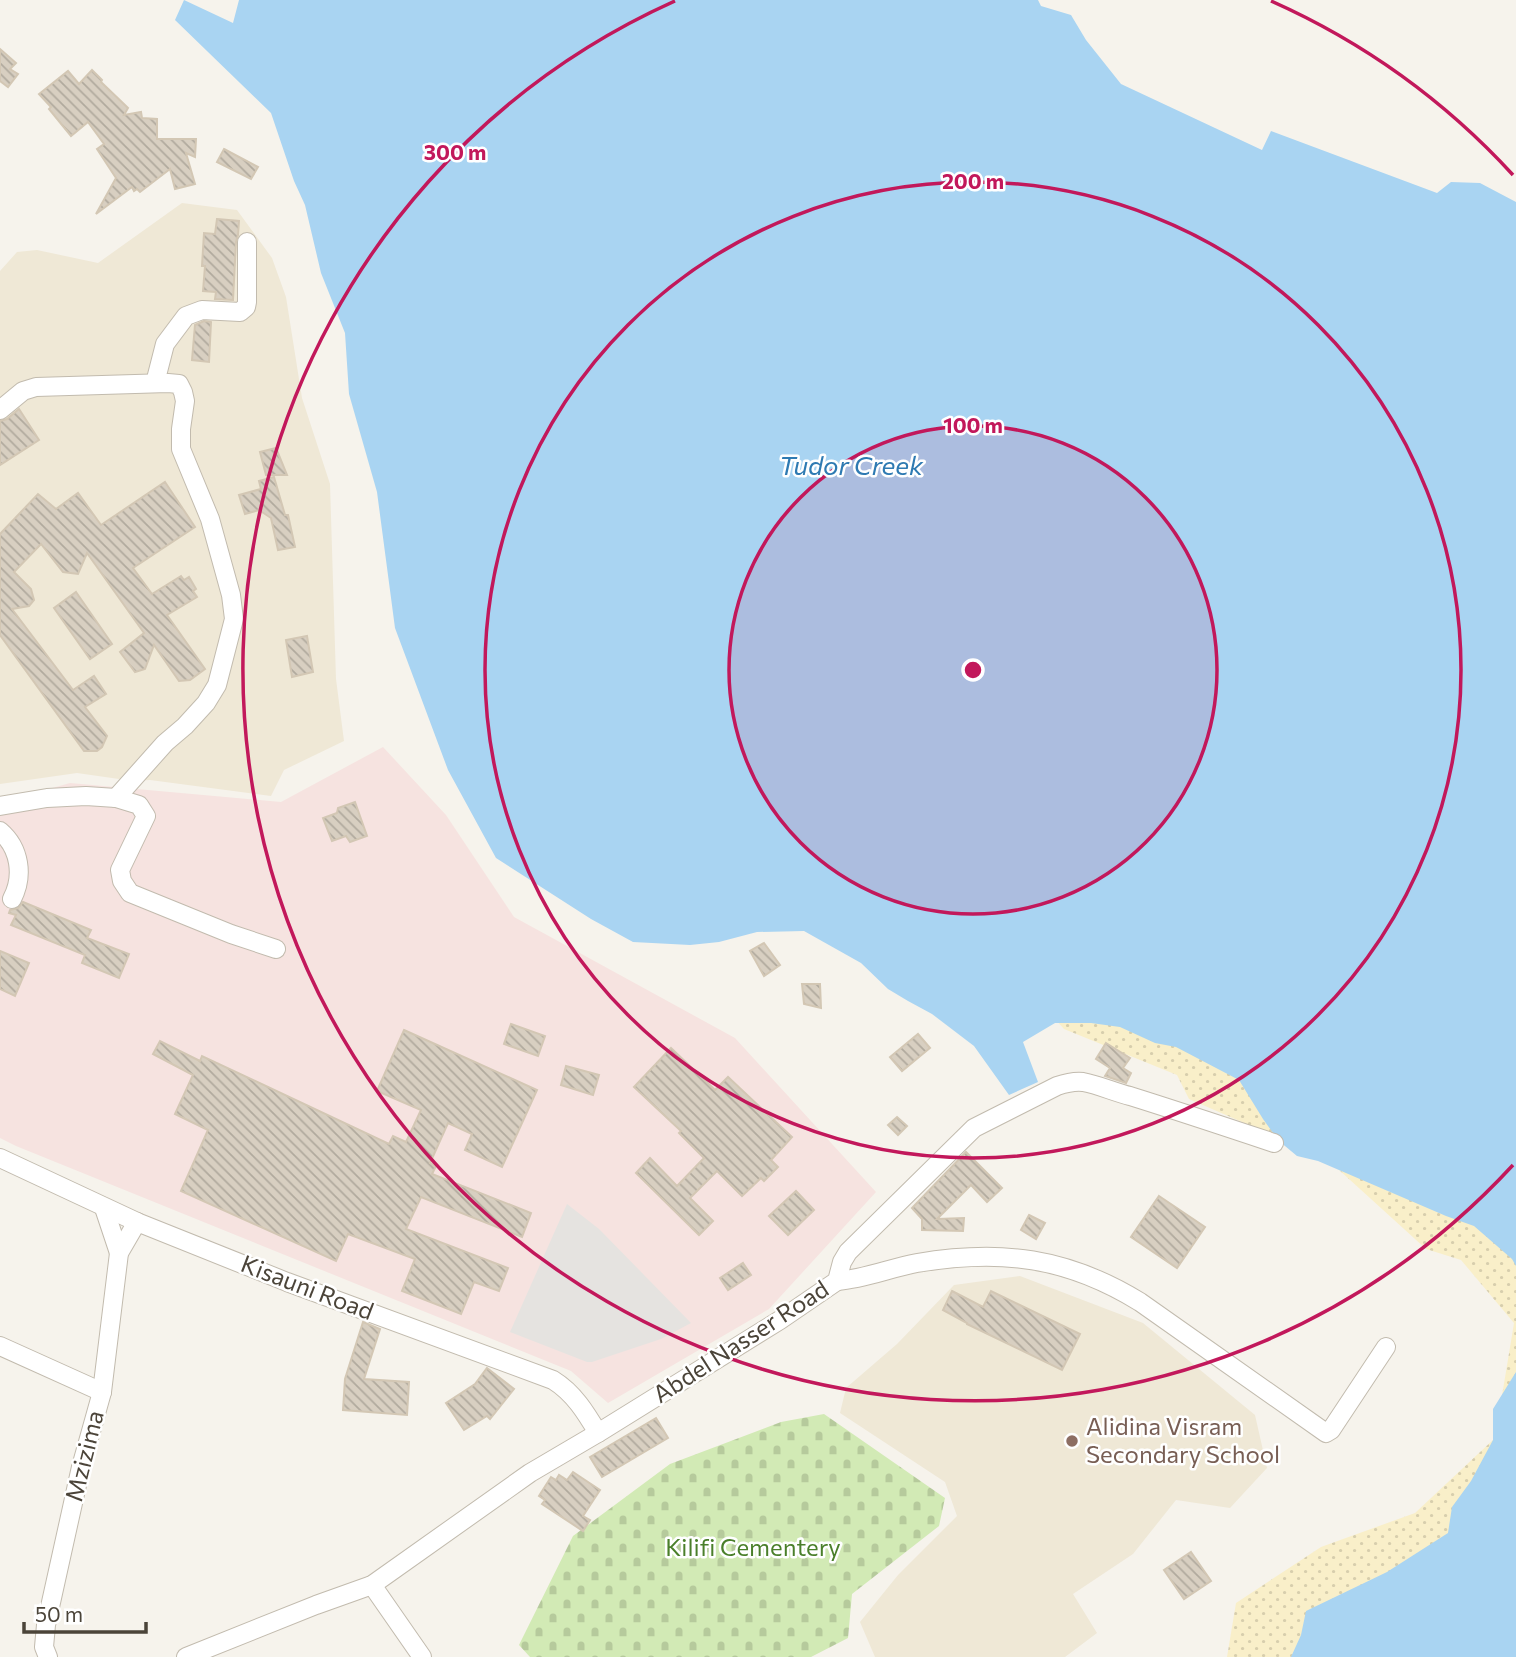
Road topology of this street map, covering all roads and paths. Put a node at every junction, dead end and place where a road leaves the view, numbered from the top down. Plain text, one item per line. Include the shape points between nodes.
1 (247, 242) dead end
2 (155, 383) junction
3 (0, 410) edge
4 (116, 798) junction
5 (0, 806) edge
6 (0, 831) edge
7 (12, 899) dead end
8 (276, 949) dead end
9 (1274, 1143) dead end
10 (0, 1158) edge
11 (104, 1208) junction
12 (137, 1222) junction
13 (119, 1253) junction
14 (837, 1281) junction
15 (0, 1346) edge
16 (1386, 1347) dead end
17 (102, 1392) junction
18 (598, 1433) junction
19 (372, 1585) junction
20 (48, 1657) edge
21 (186, 1657) edge
22 (422, 1657) edge

1 - 2 street via 246,307 240,312 202,310 186,316 165,344
2 - 3 street via 36,387 23,391
2 - 4 street via 178,384 183,392 181,449 210,519 234,619 217,685
4 - 5 street via 47,798
4 - 8 street via 139,805 146,816 120,870 130,893
6 - 7 street via 17,857 17,891
9 - 14 street, Abdel Nasser Road via 1097,1086 1078,1082 1057,1086 974,1128 848,1252
10 - 11 street, Kisauni Road
11 - 12 street, Kisauni Road
11 - 13 street
12 - 13 street
12 - 18 street, Kisauni Road via 553,1380 585,1410
13 - 17 street, Mzizima
14 - 16 street via 915,1264 987,1256 1039,1261 1091,1276 1140,1302 1326,1433
14 - 18 street, Abdel Nasser Road
15 - 17 street
17 - 20 street, Mzizima via 46,1625
18 - 19 street, Abdel Nasser Road via 530,1474
19 - 21 street, Abdel Nasser Road
19 - 22 street

